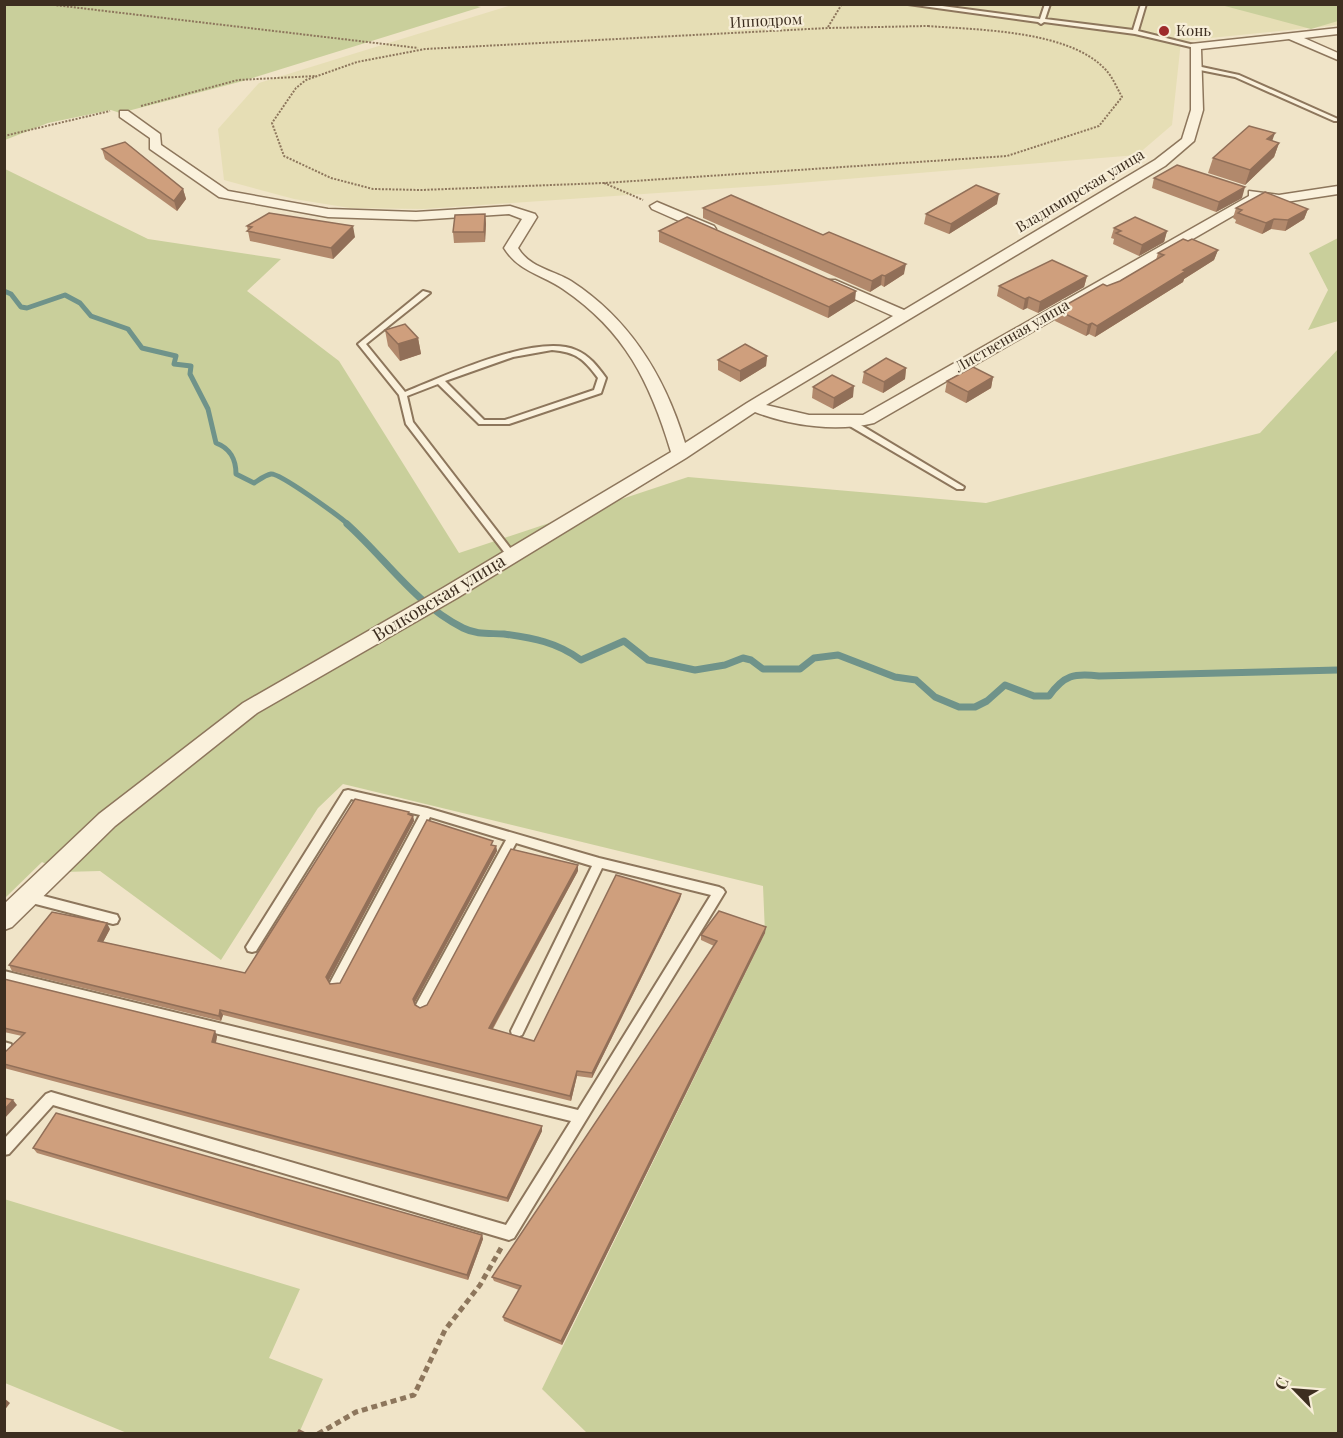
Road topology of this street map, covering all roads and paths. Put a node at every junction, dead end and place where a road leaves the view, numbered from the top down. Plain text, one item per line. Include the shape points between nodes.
1 (46, 4) edge
2 (842, 4) edge
3 (910, 4) edge
4 (1048, 4) edge
5 (1144, 4) edge
6 (1041, 22) junction
7 (828, 28) junction
8 (1338, 31) edge
9 (1135, 32) junction
10 (1287, 34) junction
11 (1195, 46) junction
12 (425, 49) junction
13 (1338, 57) edge
14 (1197, 68) junction
15 (320, 75) junction
16 (122, 113) junction
17 (1336, 120) dead end
18 (4, 135) edge
19 (604, 183) junction
20 (1236, 188) edge
21 (1338, 190) edge
22 (1258, 196) junction
23 (657, 206) joint
24 (722, 235) edge
25 (818, 277) edge
26 (426, 292) dead end
27 (904, 315) junction
28 (440, 381) junction
29 (403, 395) junction
30 (753, 406) junction
31 (851, 423) junction
32 (680, 454) junction
33 (960, 487) dead end
34 (511, 555) junction
35 (427, 812) junction
36 (513, 838) junction
37 (599, 863) junction
38 (28, 897) junction
39 (113, 919) dead end
40 (4, 920) edge
41 (252, 946) dead end
42 (4, 976) edge
43 (336, 983) edge
44 (422, 1005) edge
45 (517, 1031) dead end
46 (581, 1117) junction
47 (4, 1149) edge
48 (509, 1233) junction
49 (318, 1434) edge

1 - 12 path
2 - 7 path
3 - 6 lane
4 - 6 lane
5 - 9 lane
6 - 9 lane
7 - 12 path, Ипподром
7 - 19 path, Ипподром via 928,26 1024,34 1074,49 1105,69 1122,97 1099,126 1007,156
8 - 10 street
9 - 11 lane
10 - 11 street
10 - 13 street
11 - 14 street, Владимирская улица
12 - 15 path, Ипподром via 337,67
14 - 17 lane via 1237,76
14 - 27 street, Владимирская улица via 1197,110 1188,141 1165,164
15 - 16 path via 238,80
15 - 19 path, Ипподром via 297,86 272,123 284,156 331,178 373,189 421,190
16 - 18 path via 103,111
16 - 32 street via 156,137 154,146 224,194 328,213 416,216 510,210 530,217 511,248 517,261 566,284 618,332 645,364
19 - 23 path
20 - 22 street
21 - 22 street via 1279,199
22 - 31 street, Лиственная улица via 868,419
23 - 24 street
25 - 27 street
26 - 29 lane via 362,344
27 - 30 street, Волковская улица
28 - 28 lane via 543,346 567,348 588,359 602,378 598,391 506,422 482,422
28 - 29 lane
29 - 34 lane via 409,422
30 - 31 street, Лиственная улица via 772,415
30 - 32 street, Волковская улица
31 - 33 lane
32 - 34 street, Волковская улица
34 - 38 street, Волковская улица via 250,708 107,820
35 - 36 lane
35 - 41 lane via 348,794
35 - 43 lane
36 - 37 lane
36 - 44 lane
37 - 45 lane
37 - 46 lane via 719,892
38 - 39 lane
38 - 40 street, Волковская улица
42 - 46 lane
46 - 48 lane
47 - 48 lane via 51,1098
48 - 49 path via 480,1285 445,1330 414,1395 356,1412

